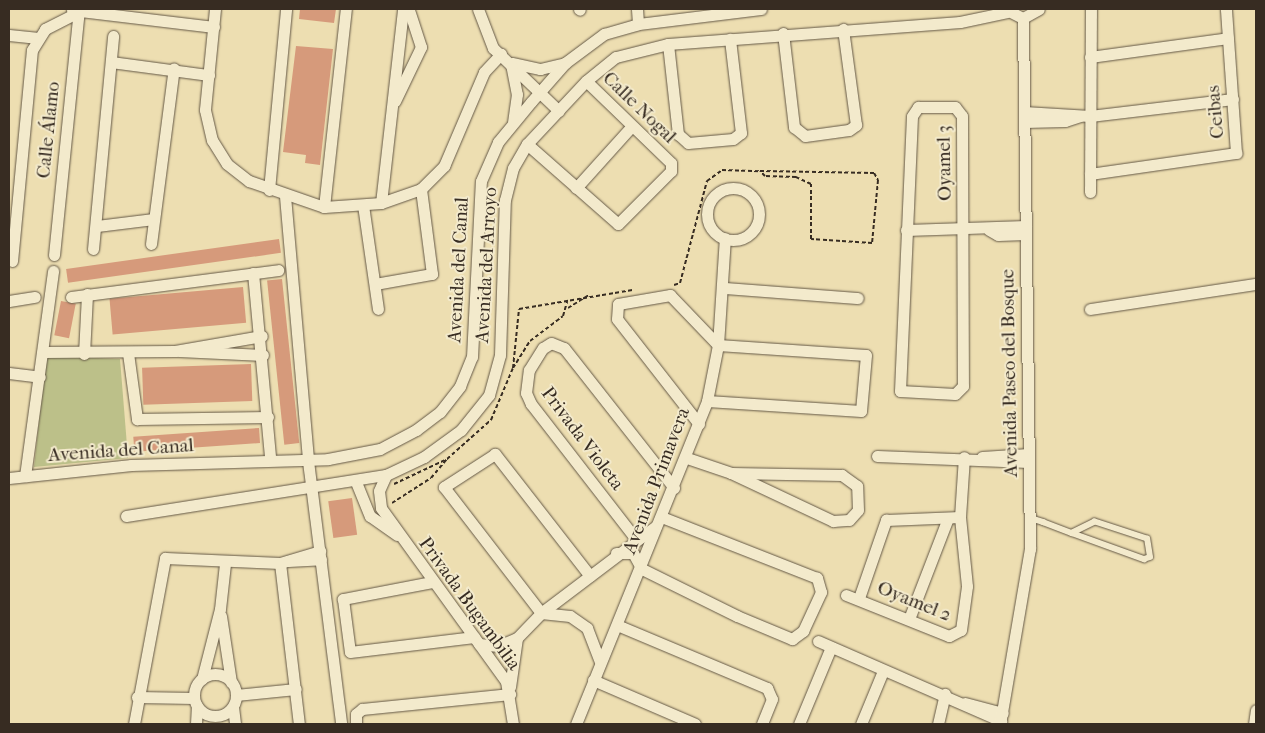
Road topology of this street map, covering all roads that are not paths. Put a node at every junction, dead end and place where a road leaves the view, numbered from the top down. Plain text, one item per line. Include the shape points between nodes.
1 (215, 9) edge
2 (286, 9) edge
3 (346, 9) edge
4 (403, 9) edge
5 (408, 9) edge
6 (479, 9) edge
7 (637, 9) edge
8 (754, 9) edge
9 (761, 9) edge
10 (1039, 9) edge
11 (1090, 9) edge
12 (1226, 9) edge
13 (1006, 10) edge
14 (76, 11) edge
15 (117, 13) edge
16 (694, 13) edge
17 (1023, 18) junction
18 (638, 24) junction
19 (214, 27) junction
20 (843, 28) junction
21 (783, 33) junction
22 (9, 35) edge
23 (113, 36) dead end
24 (36, 38) junction
25 (730, 38) junction
26 (1228, 38) junction
27 (668, 44) junction
28 (501, 54) junction
29 (1090, 58) junction
30 (110, 62) junction
31 (511, 62) junction
32 (566, 63) junction
33 (174, 68) junction
34 (209, 71) junction
35 (586, 81) junction
36 (539, 92) junction
37 (1233, 99) junction
38 (392, 107) junction
39 (559, 111) junction
40 (1085, 116) junction
41 (1024, 117) junction
42 (512, 125) junction
43 (631, 127) junction
44 (527, 144) junction
45 (1090, 174) junction
46 (576, 188) junction
47 (421, 189) junction
48 (269, 190) junction
49 (1090, 192) dead end
50 (285, 196) junction
51 (381, 203) junction
52 (363, 205) junction
53 (324, 206) junction
54 (154, 219) junction
55 (97, 226) junction
56 (906, 230) junction
57 (964, 230) junction
58 (1026, 230) junction
59 (12, 231) edge
60 (725, 238) junction
61 (151, 244) dead end
62 (93, 249) dead end
63 (54, 255) dead end
64 (12, 261) dead end
65 (278, 270) dead end
66 (53, 271) dead end
67 (253, 273) junction
68 (375, 284) junction
69 (1256, 284) edge
70 (724, 288) junction
71 (87, 294) junction
72 (35, 297) dead end
73 (71, 297) dead end
74 (858, 298) dead end
75 (9, 301) edge
76 (378, 309) dead end
77 (1090, 309) dead end
78 (262, 336) junction
79 (718, 345) junction
80 (175, 351) junction
81 (43, 352) junction
82 (128, 353) junction
83 (84, 354) junction
84 (263, 355) junction
85 (9, 373) edge
86 (40, 377) junction
87 (707, 401) junction
88 (268, 417) junction
89 (699, 424) junction
90 (270, 456) dead end
91 (877, 456) dead end
92 (964, 456) junction
93 (687, 458) junction
94 (1029, 458) junction
95 (308, 461) junction
96 (731, 473) junction
97 (386, 475) junction
98 (25, 476) junction
99 (9, 478) edge
100 (356, 482) junction
101 (674, 488) junction
102 (312, 489) junction
103 (126, 516) dead end
104 (960, 517) junction
105 (948, 518) junction
106 (1030, 518) junction
107 (658, 522) junction
108 (1072, 533) junction
109 (398, 536) junction
110 (635, 538) junction
111 (616, 553) junction
112 (320, 555) junction
113 (284, 562) junction
114 (225, 564) junction
115 (642, 569) junction
116 (590, 576) junction
117 (432, 582) junction
118 (846, 595) dead end
119 (859, 598) junction
120 (220, 609) junction
121 (541, 613) junction
122 (909, 619) junction
123 (617, 625) junction
124 (517, 638) junction
125 (476, 640) junction
126 (818, 641) dead end
127 (831, 647) junction
128 (600, 662) junction
129 (883, 671) junction
130 (202, 679) junction
131 (593, 680) junction
132 (232, 682) junction
133 (296, 689) junction
134 (510, 694) junction
135 (945, 694) junction
136 (236, 695) junction
137 (137, 697) junction
138 (196, 702) junction
139 (232, 707) junction
140 (1002, 719) edge
141 (865, 723) edge
142 (134, 724) edge
143 (196, 724) edge
144 (235, 724) edge
145 (299, 724) edge
146 (342, 724) edge
147 (356, 724) edge
148 (513, 724) edge
149 (576, 724) edge
150 (694, 724) edge
151 (762, 724) edge
152 (799, 724) edge
153 (938, 724) edge

1 - 19 street
2 - 48 street
3 - 53 street
4 - 38 street
5 - 38 street via 420,47
6 - 28 street via 488,39
7 - 18 street
8 - 9 street, Avenida del Canal
8 - 16 street, Avenida del Canal
10 - 17 street
11 - 29 street
12 - 26 street, Ceibas
13 - 17 street
13 - 20 street, Avenida del Arroyo via 960,22
14 - 15 street
14 - 24 street
14 - 63 street, Calle Álamo
15 - 19 street
16 - 18 street, Avenida del Canal
17 - 41 street, Avenida Paseo del Bosque
18 - 32 street, Avenida del Canal via 604,34
19 - 34 street
20 - 21 street, Avenida del Arroyo
20 - 21 street via 856,125 849,130 805,136 794,127
21 - 25 street, Avenida del Arroyo
22 - 24 street
23 - 30 street
24 - 59 street
25 - 27 street, Avenida del Arroyo
25 - 27 street via 741,133 733,139 688,143 678,134
26 - 29 street
26 - 37 street, Ceibas
27 - 35 street, Avenida del Arroyo via 627,51
28 - 31 street
28 - 47 street via 484,72 444,166
29 - 40 street
30 - 33 street
30 - 55 street
31 - 32 street via 540,69
31 - 36 street
31 - 42 street via 517,94
32 - 36 street, Avenida del Canal
33 - 34 street
33 - 54 street
34 - 48 street via 205,110 212,140 234,170
35 - 39 street, Avenida del Arroyo
35 - 43 street, Calle Nogal
36 - 39 street
36 - 42 street, Avenida del Canal
37 - 40 street
37 - 45 street, Ceibas via 1237,149 1231,156
38 - 51 street
39 - 44 street, Avenida del Arroyo
40 - 41 street via 1065,121
40 - 45 street
41 - 58 street, Avenida Paseo del Bosque
42 - 95 street, Avenida del Canal via 490,156 481,181 478,298 472,357 460,386 440,412 380,448
43 - 46 street
43 - 46 street, Calle Nogal via 671,163 672,171 618,224
44 - 46 street, Calle Nogal
44 - 97 street, Avenida del Arroyo via 513,168 505,200 502,342 489,395 472,420 450,440
45 - 49 street
47 - 51 street
47 - 68 street via 432,274
48 - 50 street
50 - 53 street
50 - 95 street
51 - 52 street
52 - 53 street
52 - 68 street
54 - 55 street
54 - 61 street
55 - 62 street
56 - 57 street
56 - 57 street, Oyamel 3 via 913,110 955,107 962,116
56 - 57 street, Oyamel 3 via 900,391 955,394 963,386
57 - 58 street
58 - 94 street, Avenida Paseo del Bosque
59 - 64 street
60 - 60 street via 744,237 758,217 753,198 737,188 718,192 708,208 710,226
60 - 70 street, Avenida Primavera
65 - 67 street
66 - 81 street
67 - 71 street
67 - 78 street
68 - 76 street
69 - 77 street
70 - 74 street
70 - 79 street, Avenida Primavera
71 - 73 street
71 - 83 street
72 - 75 street
78 - 80 street
78 - 84 street
79 - 87 street, Avenida Primavera
79 - 87 street via 864,354 864,407 859,412
79 - 89 street via 670,296 622,301 615,308 617,319
80 - 82 street
80 - 84 street via 200,356
81 - 83 street
81 - 86 street
82 - 83 street
82 - 88 street via 137,419
84 - 88 street
85 - 86 street
86 - 98 street
87 - 89 street, Avenida Primavera
88 - 90 street
89 - 93 street, Avenida Primavera
91 - 92 street
92 - 94 street
92 - 104 street, Oyamel 2
93 - 96 street
93 - 101 street, Avenida Primavera
94 - 106 street, Avenida Paseo del Bosque
95 - 98 street, Avenida del Canal via 131,465
95 - 102 street
96 - 96 street via 842,475 857,486 859,506 849,520 833,522
97 - 100 street, Avenida del Arroyo
97 - 109 street, Privada Bugambilia via 379,503
98 - 99 street, Avenida del Canal
100 - 102 street, Avenida del Arroyo
100 - 109 street, Privada Bugambilia via 370,516
101 - 107 street, Avenida Primavera
101 - 110 street, Privada Violeta via 564,348 552,344 543,348 529,370 526,392 531,404
102 - 103 street, Avenida del Arroyo
102 - 112 street
104 - 105 street, Oyamel 2
104 - 122 street, Oyamel 2 via 967,586 961,630 949,636
105 - 119 street, Oyamel 2 via 886,520
105 - 122 street
106 - 108 lane
106 - 140 street, Avenida Paseo del Bosque via 1030,548
107 - 110 street
107 - 115 street, Avenida Primavera
107 - 115 street via 817,578 821,584 803,631 792,639
108 - 108 lane via 1144,559 1150,557 1147,539 1094,522
109 - 117 street, Privada Bugambilia
110 - 111 street
111 - 115 street via 633,553
111 - 116 street
112 - 113 street
112 - 146 street
113 - 114 street
113 - 133 street
114 - 120 street
114 - 137 street via 173,555 162,564
115 - 123 street, Avenida Primavera
116 - 121 street
116 - 121 street via 495,454 446,485 445,492
117 - 125 street, Privada Bugambilia
117 - 125 street via 343,598 350,652
118 - 119 street, Oyamel 2
119 - 122 street, Oyamel 2
120 - 130 street
120 - 132 street
121 - 124 street
121 - 128 street via 563,613 582,623 595,640
123 - 128 street, Avenida Primavera
123 - 151 street via 772,692
124 - 125 street via 498,646
124 - 134 street
125 - 134 street, Privada Bugambilia
126 - 127 street
127 - 129 street
127 - 152 street
128 - 131 street, Avenida Primavera
129 - 135 street
129 - 141 street
130 - 132 street via 218,675
130 - 138 street
131 - 149 street, Avenida Primavera
131 - 150 street
132 - 136 street
133 - 136 street
133 - 145 street
134 - 147 street via 362,709 356,714
134 - 148 street, Privada Bugambilia
135 - 140 street via 965,703 970,710
135 - 153 street
136 - 139 street
137 - 138 street
137 - 142 street
138 - 139 street via 219,716
138 - 143 street
139 - 144 street

